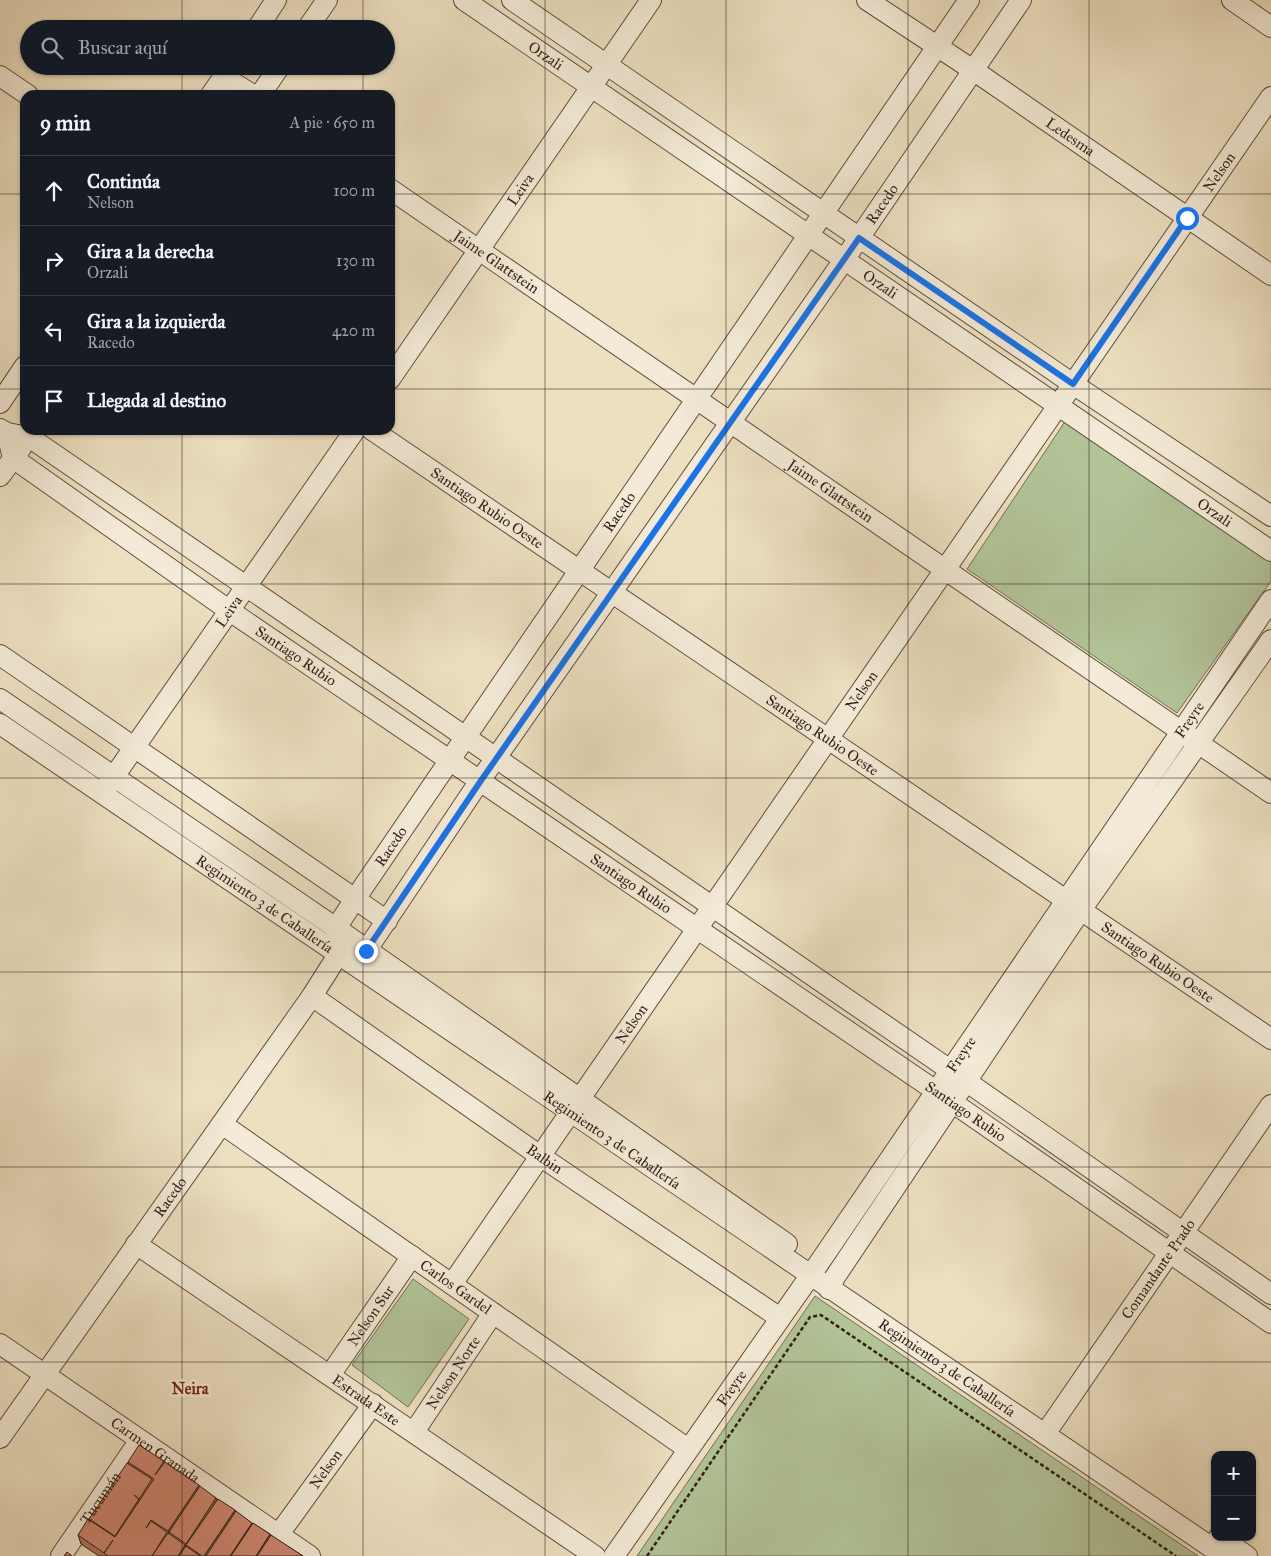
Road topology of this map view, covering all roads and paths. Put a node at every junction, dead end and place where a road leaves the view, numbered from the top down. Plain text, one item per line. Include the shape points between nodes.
1 (276, 0) edge
2 (327, 0) edge
3 (464, 0) edge
4 (512, 0) edge
5 (651, 0) edge
6 (867, 0) edge
7 (969, 0) edge
8 (1021, 0) edge
9 (1232, 0) edge
10 (263, 20) edge
11 (313, 20) edge
12 (1271, 26) edge
13 (937, 46) junction
14 (606, 65) junction
15 (973, 70) junction
16 (224, 75) edge
17 (231, 75) edge
18 (274, 75) edge
19 (0, 76) edge
20 (591, 88) junction
21 (21, 90) edge
22 (214, 90) edge
23 (248, 90) edge
24 (263, 90) edge
25 (1271, 97) edge
26 (395, 193) edge
27 (823, 213) junction
28 (1187, 218) junction
29 (807, 235) junction
30 (859, 238) junction
31 (478, 251) junction
32 (844, 260) junction
33 (1271, 275) edge
34 (20, 372) edge
35 (395, 372) edge
36 (1073, 384) junction
37 (4, 390) edge
38 (696, 399) junction
39 (1058, 406) junction
40 (730, 424) junction
41 (4, 431) edge
42 (20, 433) edge
43 (30, 435) edge
44 (32, 435) edge
45 (351, 435) edge
46 (379, 435) edge
47 (13, 458) junction
48 (0, 476) edge
49 (1271, 516) edge
50 (1271, 551) edge
51 (579, 570) junction
52 (945, 570) junction
53 (246, 586) junction
54 (611, 592) junction
55 (1271, 600) edge
56 (230, 611) junction
57 (1271, 640) edge
58 (0, 655) edge
59 (0, 699) edge
60 (0, 724) edge
61 (1181, 732) junction
62 (464, 737) junction
63 (828, 739) junction
64 (1199, 744) junction
65 (133, 748) junction
66 (495, 759) junction
67 (448, 761) junction
68 (480, 782) junction
69 (108, 786) junction
70 (1271, 793) edge
71 (355, 899) junction
72 (1074, 905) junction
73 (713, 907) junction
74 (387, 921) junction
75 (336, 928) junction
76 (698, 928) junction
77 (366, 951) junction
78 (338, 955) junction
79 (312, 996) junction
80 (1271, 1039) edge
81 (958, 1075) junction
82 (944, 1097) junction
83 (576, 1106) junction
84 (1271, 1106) edge
85 (222, 1124) junction
86 (540, 1156) junction
87 (1182, 1233) junction
88 (136, 1244) junction
89 (1169, 1254) junction
90 (412, 1256) junction
91 (813, 1271) junction
92 (832, 1283) junction
93 (452, 1284) junction
94 (1271, 1294) edge
95 (493, 1313) junction
96 (780, 1318) junction
97 (1271, 1323) edge
98 (0, 1344) edge
99 (44, 1374) junction
100 (330, 1375) junction
101 (372, 1404) junction
102 (1049, 1429) junction
103 (414, 1432) junction
104 (0, 1438) edge
105 (140, 1440) junction
106 (688, 1450) junction
107 (1211, 1531) edge
108 (279, 1534) junction
109 (1225, 1541) edge
110 (70, 1553) edge
111 (310, 1556) edge
112 (595, 1556) edge
113 (614, 1556) edge
114 (647, 1556) edge
115 (1176, 1556) edge
116 (1224, 1556) edge
117 (1246, 1556) edge

1 - 10 street
2 - 11 street
3 - 20 street, Orzali
4 - 14 street, Orzali
5 - 14 street, Leiva
6 - 13 street, Ledesma
7 - 13 street, Racedo
8 - 15 street, Racedo
9 - 12 street
13 - 15 street, Ledesma
13 - 27 street, Racedo
14 - 20 street, Leiva
14 - 27 street, Orzali
15 - 28 street, Ledesma
15 - 30 street, Racedo
16 - 22 street
17 - 23 street
18 - 24 street
19 - 21 street
20 - 29 street, Orzali
20 - 31 street, Leiva
25 - 28 street, Nelson
26 - 31 street, Jaime Glattstein
27 - 29 street, Racedo
27 - 30 street, Orzali
28 - 33 street, Ledesma
28 - 36 street, Nelson
29 - 32 street, Orzali
29 - 38 street, Racedo
30 - 32 street, Racedo
30 - 36 street, Orzali
31 - 35 street, Leiva
31 - 38 street, Jaime Glattstein
32 - 39 street, Orzali
32 - 40 street, Racedo
34 - 37 street
36 - 39 street, Nelson
36 - 49 street, Orzali
38 - 40 street, Jaime Glattstein
38 - 51 street, Racedo
39 - 50 street, Orzali
39 - 52 street, Nelson
40 - 52 street, Jaime Glattstein
40 - 54 street, Racedo
41 - 42 street, Santiago Rubio
41 - 47 street, Santiago Rubio
43 - 47 street
44 - 53 street, Santiago Rubio
45 - 53 street, Leiva
46 - 51 street, Santiago Rubio Oeste
47 - 48 street
47 - 56 street, Santiago Rubio
51 - 54 street, Santiago Rubio Oeste
51 - 62 street, Racedo
52 - 61 street, Jaime Glattstein
52 - 63 street, Nelson
53 - 56 street, Leiva
53 - 62 street, Santiago Rubio
54 - 63 street, Santiago Rubio Oeste
54 - 66 street, Racedo
55 - 61 street, Freyre
56 - 65 street, Leiva
56 - 67 street, Santiago Rubio
57 - 64 street, Freyre
58 - 65 street
59 - 69 street, Regimiento 3 de Caballería
60 - 69 street, Regimiento 3 de Caballería
61 - 64 street, Jaime Glattstein
61 - 72 street, Freyre
62 - 66 street, Santiago Rubio
62 - 67 street, Racedo
63 - 72 street, Santiago Rubio Oeste
63 - 73 street, Nelson
64 - 70 street, Jaime Glattstein
64 - 72 street, Freyre
65 - 69 street, Leiva
65 - 71 street
66 - 68 street, Racedo
66 - 73 street, Santiago Rubio
67 - 68 street, Santiago Rubio
67 - 71 street, Racedo
68 - 74 street, Racedo
68 - 76 street, Santiago Rubio
69 - 75 street, Regimiento 3 de Caballería
69 - 78 street, Regimiento 3 de Caballería
71 - 74 street
71 - 75 street, Racedo
72 - 80 street, Santiago Rubio Oeste
72 - 81 street, Freyre
73 - 76 street, Nelson
73 - 81 street, Santiago Rubio
74 - 77 street, Racedo
75 - 77 street, Regimiento 3 de Caballería
75 - 78 street
76 - 82 street, Santiago Rubio
76 - 83 street, Nelson
77 - 78 street
77 - 83 street, Regimiento 3 de Caballería
78 - 79 street, Racedo
78 - 83 street, Regimiento 3 de Caballería
79 - 85 street, Racedo
79 - 86 street, Balbin
81 - 82 street, Freyre
81 - 87 street, Santiago Rubio
82 - 89 street, Santiago Rubio
82 - 91 street, Freyre
82 - 92 street, Freyre
83 - 86 street, Nelson
83 - 91 street, Regimiento 3 de Caballería
84 - 87 street, Comandante Prado
85 - 88 street, Racedo
85 - 90 street, Carlos Gardel
86 - 93 street, Nelson
86 - 96 street, Balbin
87 - 89 street, Comandante Prado
87 - 94 street, Santiago Rubio
88 - 99 street, Racedo
88 - 100 street, Estrada Este
89 - 97 street, Santiago Rubio
89 - 102 street, Comandante Prado
90 - 93 street, Carlos Gardel
90 - 100 street, Nelson Sur
91 - 92 street, Regimiento 3 de Caballería
91 - 96 street, Freyre
92 - 102 street, Regimiento 3 de Caballería
93 - 95 street, Carlos Gardel
95 - 103 street, Nelson Norte
95 - 106 street, Carlos Gardel
96 - 106 street, Freyre
98 - 99 street, Carmen Granada
99 - 104 street, Racedo
99 - 105 street, Carmen Granada
100 - 101 street, Estrada Este
101 - 103 street, Estrada Este
101 - 108 street, Nelson
102 - 107 street, Regimiento 3 de Caballería
102 - 116 street, Regimiento 3 de Caballería
103 - 112 street, Estrada Este
105 - 108 street, Carmen Granada
105 - 110 street, Tucumán
106 - 113 street, Freyre
108 - 111 street, Carmen Granada
109 - 117 street
114 - 115 path via 810,1317 822,1315

